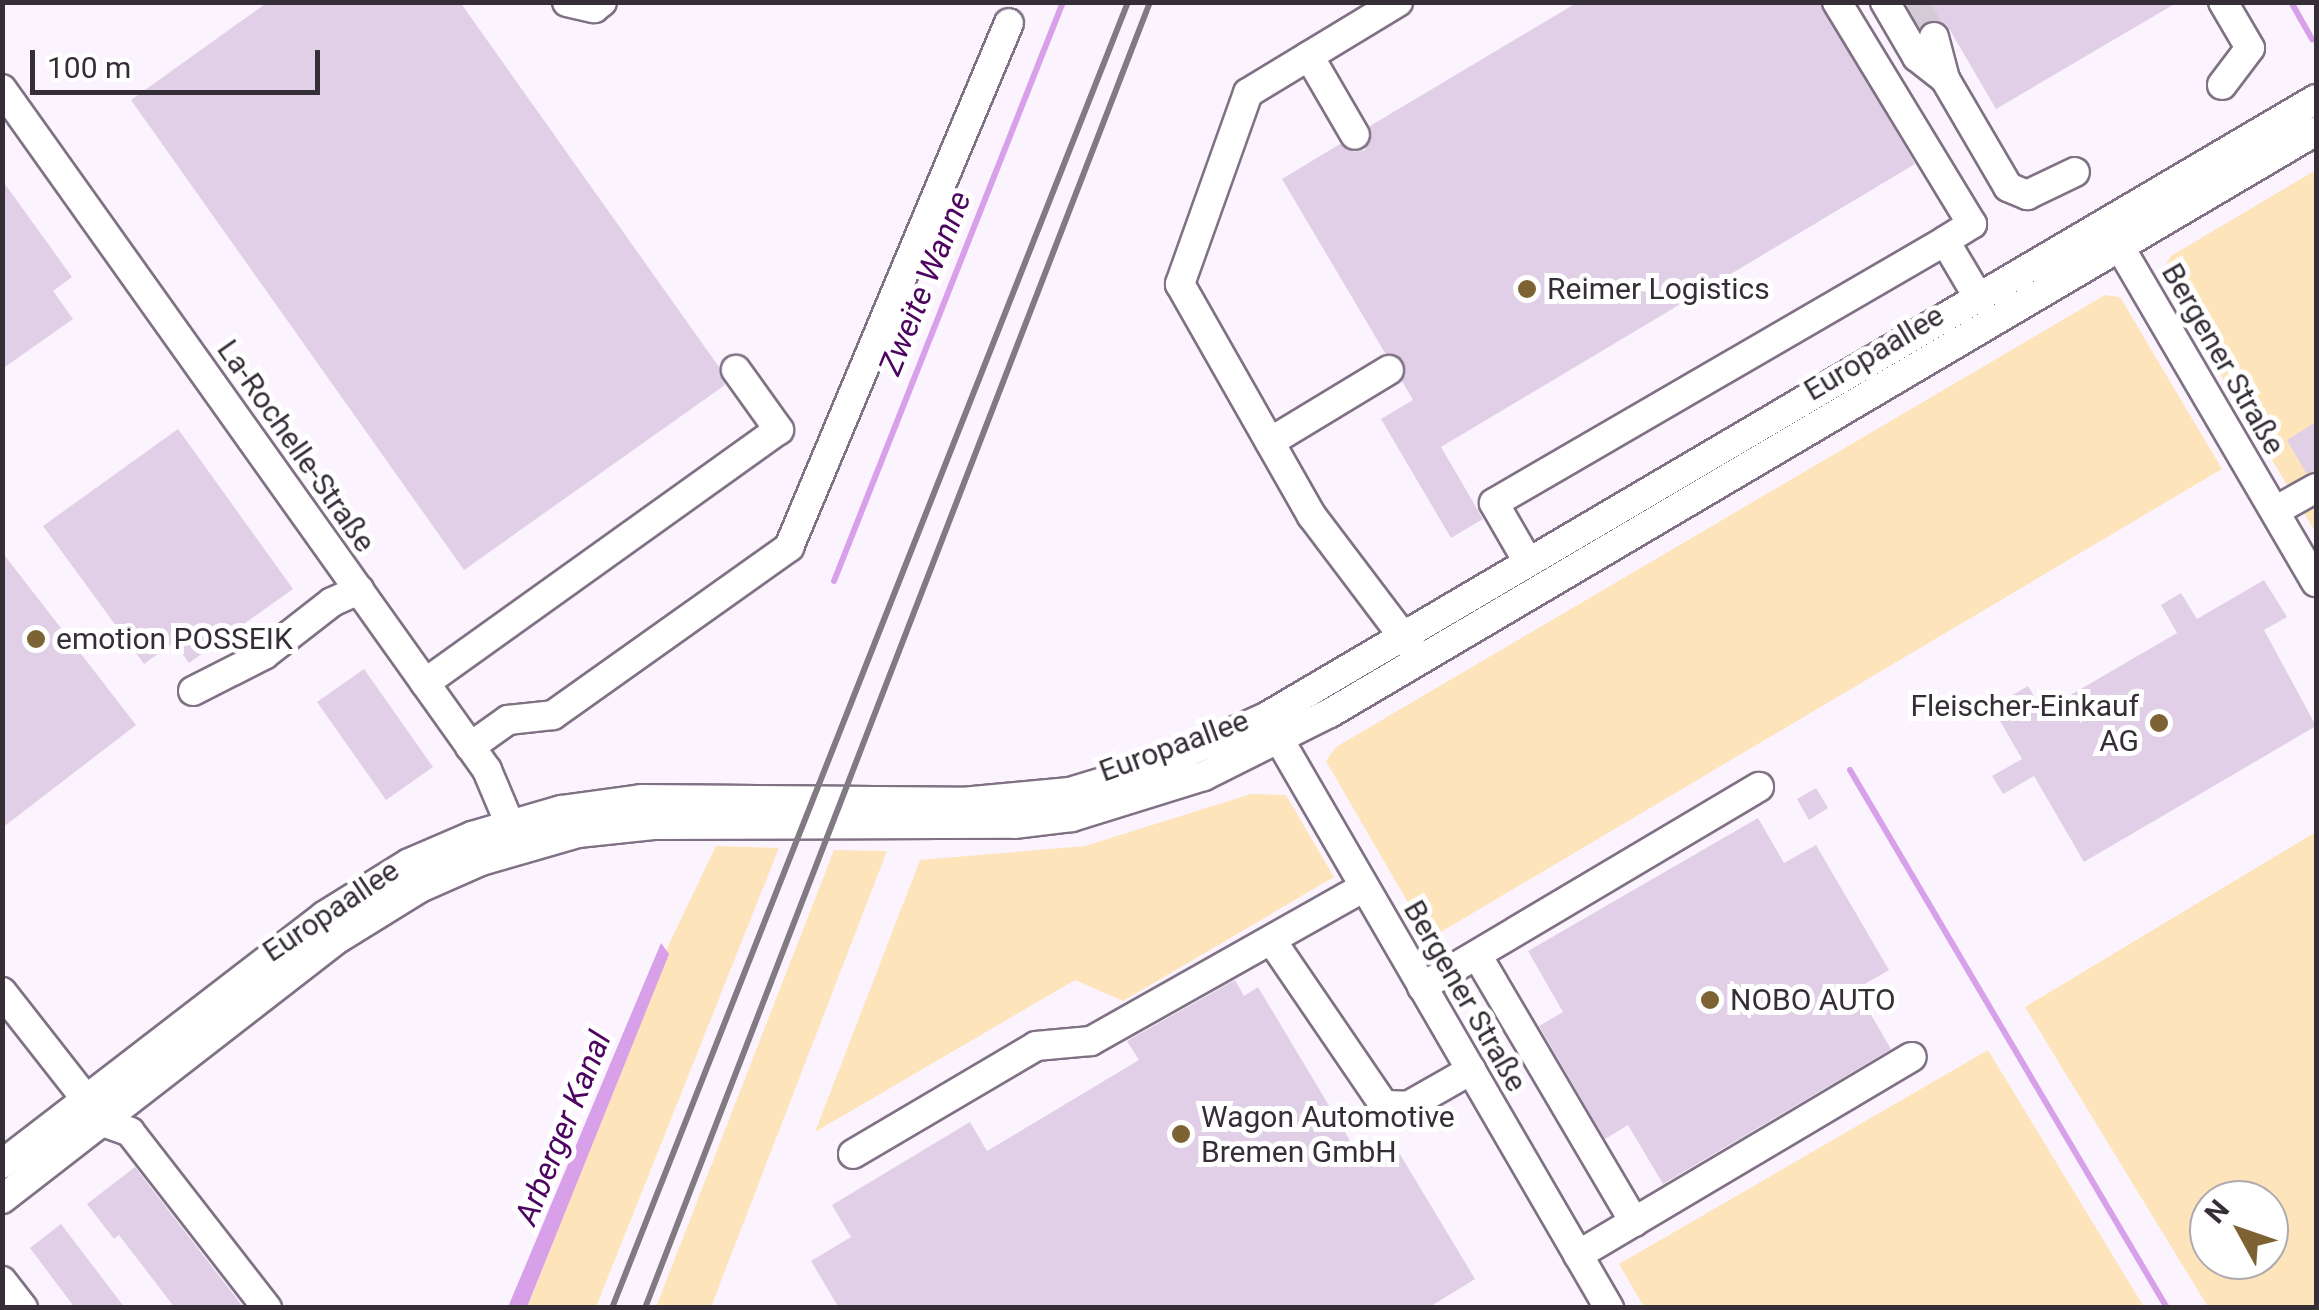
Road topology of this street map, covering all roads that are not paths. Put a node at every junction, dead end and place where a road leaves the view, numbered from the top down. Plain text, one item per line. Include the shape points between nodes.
1 (567, 2) edge
2 (602, 2) edge
3 (1398, 2) edge
4 (1837, 2) edge
5 (1885, 2) edge
6 (2223, 2) edge
7 (1008, 23) dead end
8 (1934, 37) tunnel mouth
9 (1309, 56) junction
10 (1945, 79) junction
11 (2222, 85) dead end
12 (2, 89) edge
13 (2316, 99) edge
14 (2316, 131) edge
15 (1355, 135) dead end
16 (2075, 172) dead end
17 (2112, 233) junction
18 (1945, 240) junction
19 (1978, 297) junction
20 (736, 370) dead end
21 (1390, 370) dead end
22 (1270, 442) junction
23 (2316, 488) edge
24 (2275, 511) junction
25 (1528, 562) junction
26 (2316, 582) edge
27 (358, 590) junction
28 (1450, 607) junction
29 (1404, 634) junction
30 (1463, 634) junction
31 (1419, 662) junction
32 (426, 684) junction
33 (193, 691) dead end
34 (1273, 729) junction
35 (470, 747) junction
36 (1758, 788) dead end
37 (516, 837) junction
38 (1364, 887) junction
39 (1272, 940) junction
40 (1476, 954) junction
41 (1422, 987) junction
42 (2, 992) edge
43 (1912, 1057) dead end
44 (1470, 1070) junction
45 (94, 1110) junction
46 (853, 1154) dead end
47 (2, 1164) edge
48 (2, 1198) edge
49 (1634, 1222) junction
50 (1578, 1255) junction
51 (2, 1281) edge
52 (22, 1308) edge
53 (268, 1308) edge
54 (1609, 1308) edge

1 - 2 street via 594,8
3 - 9 street
4 - 18 street via 1972,224
5 - 10 street via 1917,57
6 - 11 street via 2250,48
7 - 35 street via 789,547 553,714 508,720
8 - 10 street
9 - 15 street
9 - 22 street via 1248,93 1180,284 1254,394
10 - 16 street via 2008,187 2027,195
12 - 27 street, La-Rochelle-Straße
13 - 17 street, Europaallee
14 - 17 street, Europaallee
17 - 19 street, Europaallee
17 - 24 street, Bergener Straße
17 - 30 street, Europaallee
18 - 19 street
18 - 25 street via 1494,503
19 - 25 street, Europaallee
20 - 32 street via 779,430
21 - 22 street
22 - 29 street via 1312,516
23 - 24 street
24 - 26 street, Bergener Straße
25 - 28 street, Europaallee
27 - 32 street, La-Rochelle-Straße
27 - 33 street via 332,602 264,656
28 - 29 street, Europaallee
28 - 30 street
29 - 31 street
29 - 34 street, Europaallee
30 - 31 street, Europaallee
31 - 34 street, Europaallee
32 - 35 street, La-Rochelle-Straße
34 - 37 street, Europaallee via 1070,792 962,802 641,799
34 - 38 street, Bergener Straße
35 - 37 street, La-Rochelle-Straße
36 - 40 street
37 - 45 street, Europaallee via 425,856 365,888
38 - 39 street
38 - 41 street, Bergener Straße
39 - 44 street via 1384,1105 1408,1106
39 - 46 street via 1246,948 1090,1041 1036,1046
40 - 41 street
40 - 49 street
41 - 44 street, Bergener Straße
42 - 45 street
43 - 49 street
44 - 50 street, Bergener Straße
45 - 47 street, Europaallee
45 - 48 street, Europaallee
45 - 53 street via 130,1132
49 - 50 street
50 - 54 street, Bergener Straße
51 - 52 street

